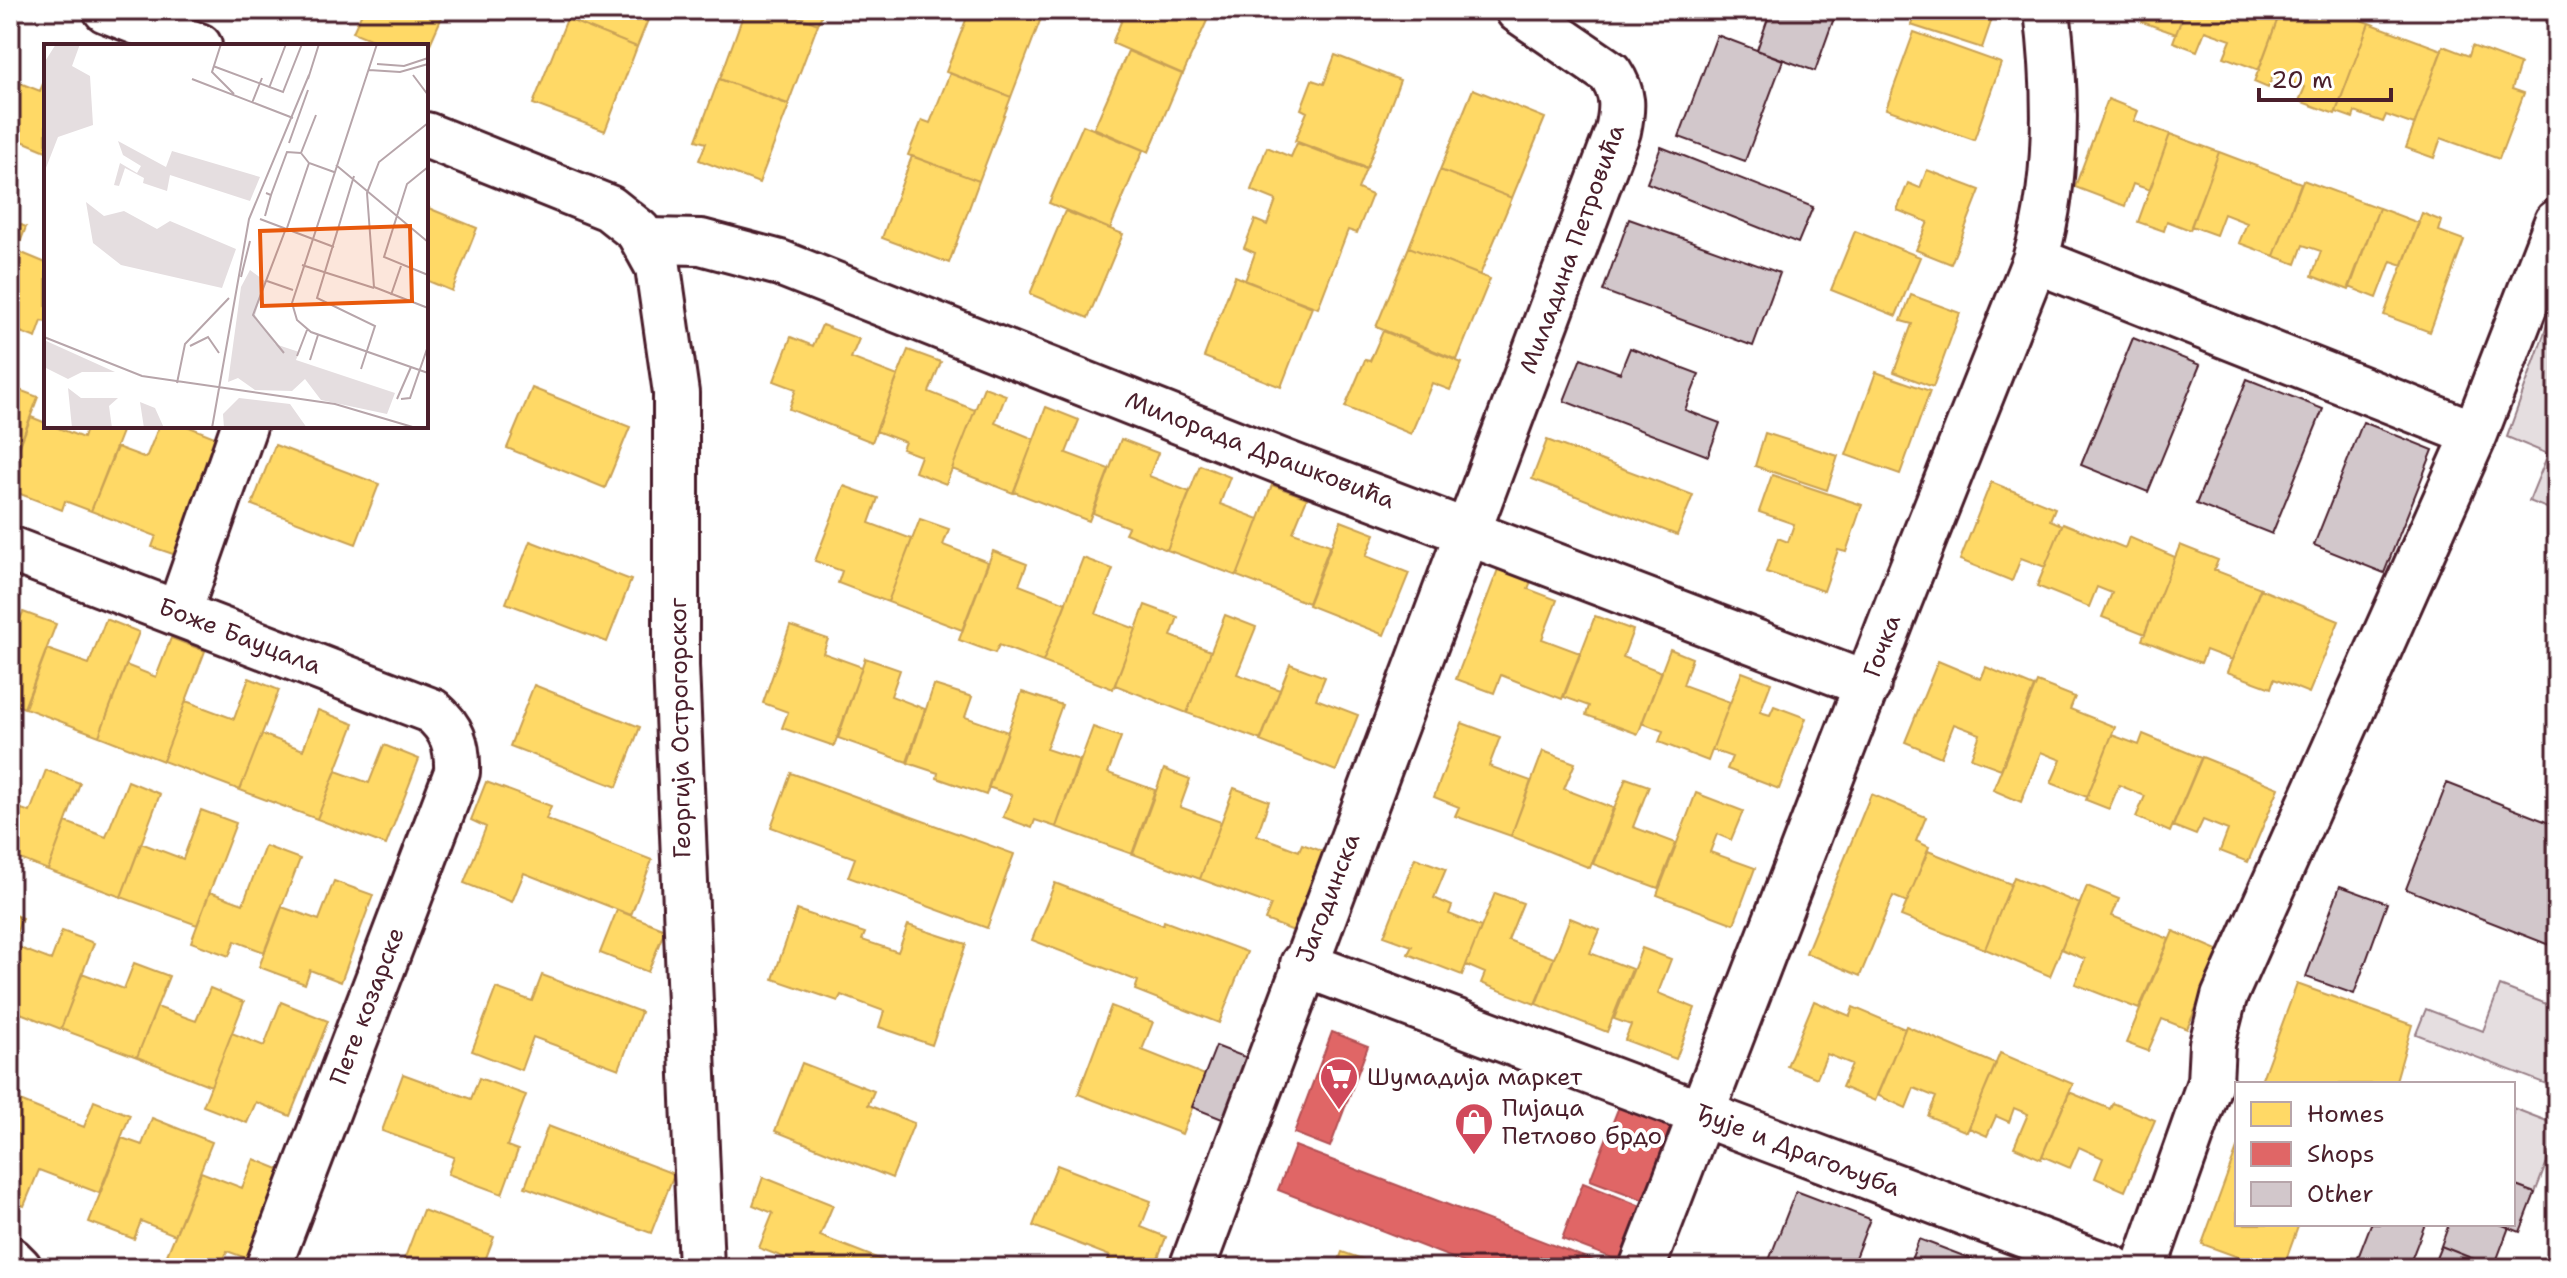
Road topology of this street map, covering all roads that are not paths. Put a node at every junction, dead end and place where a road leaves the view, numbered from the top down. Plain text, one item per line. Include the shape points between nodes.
1 (106, 10) edge
2 (1518, 10) edge
3 (2047, 10) edge
4 (194, 44) edge
5 (428, 136) edge
6 (2557, 222) edge
7 (646, 241) junction
8 (2035, 260) junction
9 (243, 428) edge
10 (2475, 434) junction
11 (1467, 530) junction
12 (10, 549) edge
13 (179, 612) junction
14 (1868, 685) junction
15 (455, 743) joint
16 (1303, 964) junction
17 (1702, 1114) junction
18 (10, 1259) edge
19 (19, 1268) edge
20 (268, 1268) edge
21 (701, 1268) edge
22 (1192, 1268) edge
23 (1642, 1268) edge
24 (2112, 1268) edge
25 (2144, 1268) edge

1 - 4 street
2 - 11 street, Миладина Петровића via 1602,65 1623,101 1598,190
3 - 8 street, Гочка via 2051,169
5 - 7 street, Георгија Острогорског via 609,208
6 - 10 street
7 - 11 street, Милорада Драшковића via 701,242 780,263
7 - 21 street, Георгија Острогорског via 658,267 676,393 678,723
8 - 10 street
8 - 14 street, Гочка
9 - 13 street
10 - 25 street via 2224,997 2212,1044 2210,1082
11 - 14 street, Милорада Драшковића
11 - 16 street, Јагодинска
12 - 13 street, Боже Бауцала
13 - 15 street, Боже Бауцала via 432,711 449,726
14 - 17 street, Гочка
15 - 20 street, Пете козарске via 457,772
16 - 17 street, Ђује и Драгољуба
16 - 22 street, Јагодинска
17 - 23 street, Гочка
17 - 24 street, Ђује и Драгољуба
18 - 19 street

